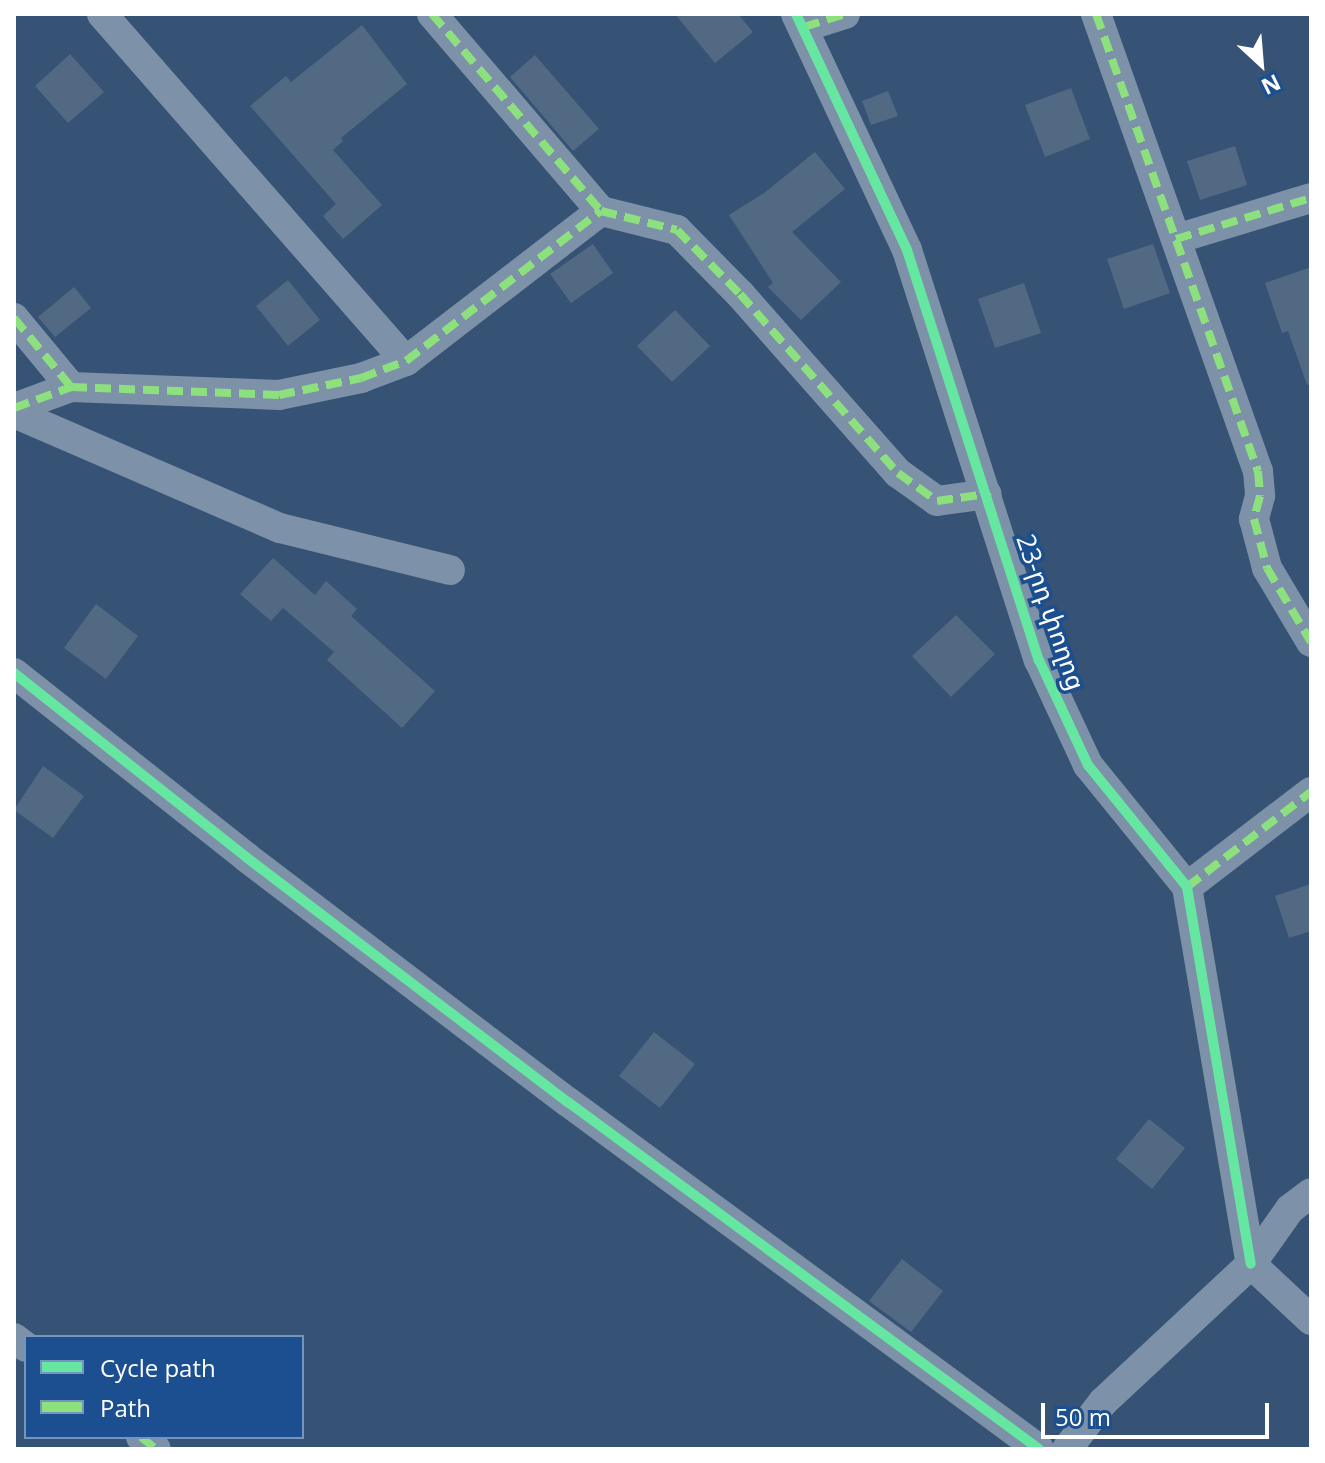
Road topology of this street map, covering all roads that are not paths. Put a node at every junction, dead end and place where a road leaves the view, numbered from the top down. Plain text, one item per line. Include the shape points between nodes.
1 (102, 14) edge
2 (432, 14) edge
3 (845, 14) edge
4 (1096, 14) edge
5 (800, 21) edge
6 (1311, 198) edge
7 (601, 211) junction
8 (1176, 239) junction
9 (14, 318) edge
10 (406, 361) junction
11 (71, 387) junction
12 (14, 410) edge
13 (987, 494) junction
14 (450, 570) dead end
15 (1311, 642) edge
16 (14, 673) edge
17 (1311, 792) edge
18 (1187, 887) junction
19 (1311, 1193) edge
20 (1251, 1264) junction
21 (1311, 1320) edge
22 (1039, 1449) edge
23 (1067, 1449) edge

1 - 10 street
2 - 7 street
3 - 5 street
4 - 8 street
5 - 13 street, 23-րդ փողոց via 907,250
6 - 8 street
7 - 10 street
7 - 13 street via 677,230 898,473 937,501
8 - 15 street via 1258,471 1260,496 1254,519 1267,568
9 - 11 street
10 - 11 street via 361,378 279,395
11 - 12 street
12 - 14 street via 280,528
13 - 18 street, 23-րդ փողոց via 1039,660 1088,765
16 - 22 street via 568,1102
17 - 18 street
18 - 20 street, 23-րդ փողոց
19 - 20 street via 1290,1209
20 - 21 street
20 - 23 street via 1103,1402

